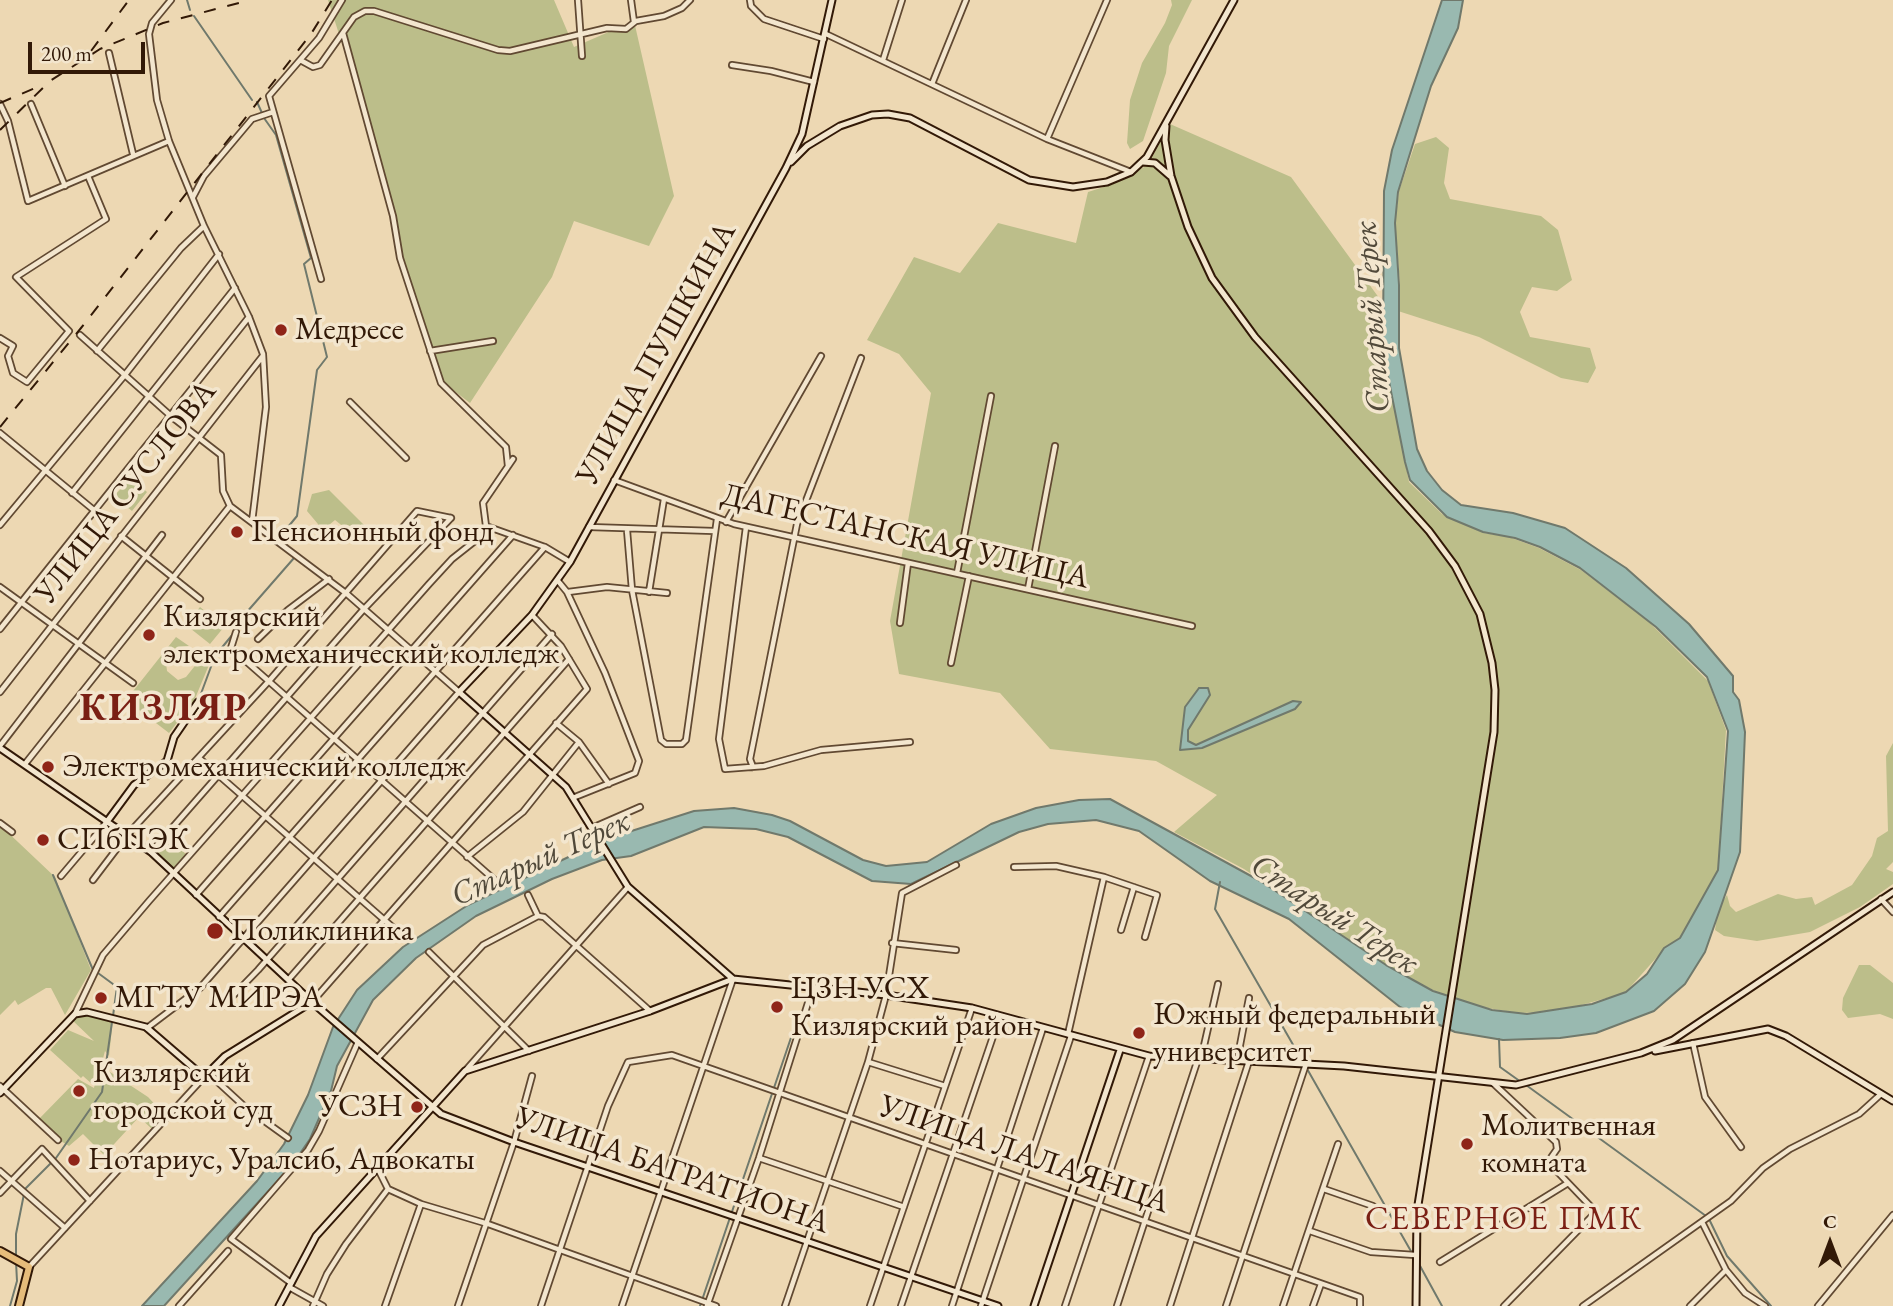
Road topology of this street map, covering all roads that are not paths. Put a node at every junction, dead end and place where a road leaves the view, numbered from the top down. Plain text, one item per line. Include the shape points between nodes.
1 (171, 0) edge
2 (342, 0) edge
3 (578, 0) edge
4 (631, 0) edge
5 (690, 0) edge
6 (832, 0) edge
7 (902, 0) edge
8 (966, 0) edge
9 (1107, 0) edge
10 (1234, 0) edge
11 (750, 2) edge
12 (634, 22) junction
13 (343, 33) junction
14 (581, 34) junction
15 (825, 37) junction
16 (109, 53) dead end
17 (582, 56) dead end
18 (883, 60) junction
19 (302, 61) junction
20 (732, 65) dead end
21 (815, 83) junction
22 (932, 85) junction
23 (0, 104) edge
24 (31, 104) dead end
25 (273, 111) junction
26 (1166, 126) junction
27 (1047, 139) junction
28 (169, 141) junction
29 (133, 154) junction
30 (1143, 162) junction
31 (786, 169) junction
32 (1131, 172) junction
33 (88, 176) junction
34 (1171, 176) junction
35 (65, 186) junction
36 (192, 198) junction
37 (204, 226) junction
38 (219, 254) junction
39 (321, 279) dead end
40 (235, 288) junction
41 (249, 317) junction
42 (80, 335) dead end
43 (0, 338) edge
44 (494, 341) dead end
45 (97, 351) junction
46 (430, 351) junction
47 (263, 356) junction
48 (821, 356) dead end
49 (861, 358) dead end
50 (124, 376) junction
51 (148, 396) junction
52 (991, 396) dead end
53 (350, 402) dead end
54 (172, 417) junction
55 (0, 433) edge
56 (198, 437) junction
57 (1055, 446) dead end
58 (406, 458) dead end
59 (513, 459) dead end
60 (508, 466) junction
61 (44, 469) junction
62 (613, 479) junction
63 (72, 492) junction
64 (664, 499) junction
65 (229, 504) junction
66 (95, 511) junction
67 (717, 519) junction
68 (252, 522) junction
69 (726, 522) junction
70 (0, 524) edge
71 (589, 527) junction
72 (746, 527) junction
73 (489, 529) junction
74 (627, 530) junction
75 (658, 531) junction
76 (715, 531) junction
77 (513, 534) junction
78 (162, 535) dead end
79 (121, 536) junction
80 (794, 537) junction
81 (545, 547) junction
82 (146, 556) junction
83 (570, 562) junction
84 (908, 563) junction
85 (957, 573) junction
86 (969, 576) junction
87 (173, 578) junction
88 (329, 579) junction
89 (558, 581) junction
90 (0, 587) edge
91 (1028, 589) junction
92 (632, 590) junction
93 (568, 592) junction
94 (649, 592) junction
95 (667, 593) dead end
96 (347, 594) junction
97 (200, 599) dead end
98 (21, 603) junction
99 (363, 610) junction
100 (532, 615) junction
101 (900, 623) dead end
102 (52, 625) junction
103 (1192, 626) dead end
104 (0, 629) edge
105 (387, 630) junction
106 (236, 632) dead end
107 (552, 634) junction
108 (258, 639) dead end
109 (79, 643) junction
110 (410, 652) junction
111 (569, 660) junction
112 (107, 662) junction
113 (951, 663) dead end
114 (435, 672) junction
115 (269, 681) junction
116 (133, 683) dead end
117 (0, 692) edge
118 (459, 692) junction
119 (288, 698) junction
120 (198, 702) dead end
121 (481, 713) junction
122 (311, 719) junction
123 (556, 723) junction
124 (505, 734) junction
125 (334, 739) junction
126 (579, 742) junction
127 (910, 742) dead end
128 (0, 747) edge
129 (528, 754) junction
130 (200, 758) junction
131 (357, 759) junction
132 (24, 764) junction
133 (753, 767) junction
134 (219, 775) junction
135 (553, 776) junction
136 (381, 781) junction
137 (609, 784) junction
138 (243, 796) junction
139 (575, 797) junction
140 (404, 802) junction
141 (639, 807) dead end
142 (266, 816) junction
143 (427, 820) junction
144 (0, 822) edge
145 (106, 823) junction
146 (592, 828) junction
147 (12, 832) dead end
148 (128, 834) junction
149 (290, 837) junction
150 (451, 842) junction
151 (151, 852) junction
152 (467, 857) junction
153 (314, 858) junction
154 (957, 865) dead end
155 (1014, 867) dead end
156 (173, 874) junction
157 (61, 876) dead end
158 (1104, 877) junction
159 (337, 878) junction
160 (93, 880) dead end
161 (497, 882) dead end
162 (628, 887) junction
163 (1134, 887) junction
164 (1893, 892) edge
165 (196, 895) junction
166 (528, 895) dead end
167 (361, 899) junction
168 (1881, 899) junction
169 (1893, 912) edge
170 (538, 916) junction
171 (219, 917) junction
172 (384, 920) junction
173 (1121, 930) dead end
174 (1145, 937) dead end
175 (243, 938) junction
176 (405, 938) dead end
177 (892, 943) junction
178 (575, 945) junction
179 (956, 950) dead end
180 (429, 952) dead end
181 (266, 959) junction
182 (454, 977) junction
183 (289, 979) junction
184 (733, 979) junction
185 (1218, 984) dead end
186 (813, 987) junction
187 (886, 995) junction
188 (1249, 998) dead end
189 (313, 1002) junction
190 (224, 1004) dead end
191 (972, 1008) junction
192 (650, 1012) junction
193 (75, 1014) junction
194 (999, 1016) junction
195 (503, 1025) junction
196 (147, 1028) junction
197 (1043, 1028) junction
198 (1070, 1036) junction
199 (356, 1040) junction
200 (1693, 1043) junction
201 (1119, 1050) junction
202 (530, 1051) junction
203 (1642, 1053) junction
204 (1149, 1056) junction
205 (377, 1059) junction
206 (1199, 1059) junction
207 (1237, 1061) junction
208 (1249, 1061) junction
209 (868, 1062) junction
210 (1306, 1064) junction
211 (705, 1067) junction
212 (465, 1071) junction
213 (206, 1075) junction
214 (532, 1076) dead end
215 (1437, 1076) junction
216 (1493, 1083) junction
217 (945, 1086) junction
218 (1, 1089) edge
219 (778, 1092) junction
220 (1881, 1094) junction
221 (1893, 1101) edge
222 (433, 1107) junction
223 (850, 1118) junction
224 (288, 1139) dead end
225 (58, 1140) dead end
226 (514, 1142) junction
227 (925, 1144) junction
228 (1338, 1144) dead end
229 (1741, 1147) dead end
230 (952, 1154) junction
231 (758, 1158) junction
232 (588, 1166) junction
233 (378, 1169) junction
234 (996, 1169) junction
235 (0, 1171) edge
236 (1024, 1179) junction
237 (12, 1181) junction
238 (827, 1181) junction
239 (1568, 1182) junction
240 (388, 1189) junction
241 (1324, 1189) junction
242 (663, 1190) junction
243 (0, 1193) edge
244 (1071, 1196) junction
245 (90, 1202) junction
246 (421, 1204) junction
247 (1098, 1205) junction
248 (1373, 1206) dead end
249 (904, 1207) junction
250 (1893, 1215) edge
251 (737, 1216) junction
252 (1144, 1222) junction
253 (1702, 1222) junction
254 (488, 1224) junction
255 (65, 1228) junction
256 (1310, 1230) junction
257 (1193, 1239) junction
258 (806, 1241) junction
259 (0, 1251) edge
260 (228, 1251) dead end
261 (561, 1251) junction
262 (1415, 1255) junction
263 (1243, 1256) junction
264 (1440, 1262) dead end
265 (29, 1266) junction
266 (883, 1266) junction
267 (1726, 1270) junction
268 (633, 1275) junction
269 (1294, 1275) junction
270 (912, 1276) junction
271 (1321, 1284) junction
272 (290, 1285) junction
273 (957, 1292) junction
274 (982, 1303) edge
275 (1361, 1303) edge
276 (314, 1304) edge
277 (707, 1305) edge
278 (19, 1306) edge
279 (179, 1306) edge
280 (279, 1306) edge
281 (323, 1306) edge
282 (385, 1306) edge
283 (458, 1306) edge
284 (541, 1306) edge
285 (622, 1306) edge
286 (716, 1306) edge
287 (785, 1306) edge
288 (870, 1306) edge
289 (901, 1306) edge
290 (952, 1306) edge
291 (998, 1306) edge
292 (1034, 1306) edge
293 (1065, 1306) edge
294 (1117, 1306) edge
295 (1170, 1306) edge
296 (1226, 1306) edge
297 (1283, 1306) edge
298 (1313, 1306) edge
299 (1416, 1306) edge
300 (1504, 1306) edge
301 (1583, 1306) edge
302 (1690, 1306) edge
303 (1765, 1306) edge
304 (1818, 1306) edge

1 - 28 street via 152,23 149,41 157,100
2 - 19 street
3 - 14 street
4 - 12 street
5 - 12 street via 664,16
6 - 15 street, УЛИЦА ПУШКИНА
7 - 18 street
8 - 22 street
9 - 27 street
10 - 26 street, УЛИЦА ПУШКИНА
11 - 15 street via 764,19
12 - 14 street via 626,29
13 - 14 street via 354,17 370,10 504,51
13 - 19 street via 320,65
13 - 46 street via 393,216 400,258
14 - 17 street
15 - 18 street
15 - 21 street, УЛИЦА ПУШКИНА
16 - 29 street
18 - 22 street
19 - 25 street via 269,96
20 - 21 street
21 - 31 street, УЛИЦА ПУШКИНА via 802,134
22 - 27 street
23 - 35 street via 28,201
24 - 35 street
25 - 36 street via 252,119 204,176
25 - 39 street
26 - 30 street, УЛИЦА ПУШКИНА
26 - 34 street
27 - 32 street
28 - 29 street
28 - 36 street
29 - 33 street
30 - 32 street, УЛИЦА ПУШКИНА
30 - 34 street via 1155,163
31 - 32 street, УЛИЦА ПУШКИНА via 807,146 840,126 888,114 910,118 1029,180 1089,187
31 - 62 street, УЛИЦА ПУШКИНА
33 - 35 street
33 - 43 street via 106,219 16,277 69,331 27,382 13,373 8,356 13,346
34 - 215 street via 1199,252 1231,306 1429,531 1465,581 1480,614 1492,663 1495,711
36 - 37 street
37 - 38 street
37 - 45 street
38 - 40 street
38 - 50 street
40 - 41 street
40 - 51 street
41 - 47 street
41 - 54 street
42 - 45 street
44 - 46 street
45 - 50 street
46 - 60 street via 444,387 506,447
47 - 56 street, УЛИЦА СУСЛОВА
47 - 68 street via 266,407
48 - 69 street
49 - 80 street
50 - 51 street
50 - 61 street
51 - 54 street
51 - 63 street
52 - 85 street
53 - 58 street
54 - 56 street
54 - 66 street
55 - 61 street
56 - 65 street via 223,458 223,491
56 - 79 street, УЛИЦА СУСЛОВА
57 - 91 street
59 - 60 street
60 - 73 street via 484,503
61 - 63 street
61 - 70 street
62 - 64 street, ДАГЕСТАНСКАЯ УЛИЦА
62 - 71 street, УЛИЦА ПУШКИНА
63 - 66 street
64 - 67 street, ДАГЕСТАНСКАЯ УЛИЦА
64 - 75 street
65 - 68 street
65 - 87 street
66 - 98 street
67 - 69 street, ДАГЕСТАНСКАЯ УЛИЦА
67 - 76 street
68 - 88 street
69 - 72 street, ДАГЕСТАНСКАЯ УЛИЦА
71 - 74 street, ДАГЕСТАНСКАЯ УЛИЦА
71 - 83 street, УЛИЦА ПУШКИНА
72 - 80 street, ДАГЕСТАНСКАЯ УЛИЦА
72 - 133 street via 719,739 725,769
73 - 77 street
73 - 105 street via 452,559
74 - 75 street, ДАГЕСТАНСКАЯ УЛИЦА
74 - 92 street
75 - 76 street, ДАГЕСТАНСКАЯ УЛИЦА
75 - 94 street
76 - 92 street via 682,744 661,740
77 - 81 street
77 - 110 street
78 - 82 street
79 - 82 street
79 - 102 street, УЛИЦА СУСЛОВА
80 - 84 street, ДАГЕСТАНСКАЯ УЛИЦА
80 - 133 street via 750,759
81 - 83 street
81 - 114 street
82 - 87 street
82 - 109 street
83 - 89 street, УЛИЦА ПУШКИНА
84 - 85 street, ДАГЕСТАНСКАЯ УЛИЦА
84 - 101 street
85 - 86 street, ДАГЕСТАНСКАЯ УЛИЦА
86 - 91 street, ДАГЕСТАНСКАЯ УЛИЦА
86 - 113 street
87 - 97 street
87 - 112 street
88 - 96 street
88 - 108 street
89 - 93 street
89 - 100 street, УЛИЦА ПУШКИНА
90 - 98 street
91 - 103 street, ДАГЕСТАНСКАЯ УЛИЦА
92 - 93 street via 607,587
92 - 94 street
93 - 137 street via 638,752 635,773
94 - 95 street
96 - 99 street
96 - 99 street via 417,511 451,518
96 - 115 street
98 - 102 street
98 - 104 street
99 - 105 street
99 - 119 street
100 - 107 street
100 - 118 street, УЛИЦА ПУШКИНА
102 - 109 street
102 - 117 street, УЛИЦА СУСЛОВА
105 - 110 street
105 - 122 street
106 - 115 street via 231,648
107 - 111 street
107 - 121 street
109 - 112 street
109 - 128 street
110 - 114 street
110 - 125 street
111 - 123 street via 587,689
111 - 124 street
112 - 116 street
112 - 132 street
114 - 118 street
114 - 131 street
115 - 119 street
115 - 130 street
118 - 121 street
118 - 136 street, УЛИЦА ПУШКИНА
119 - 122 street
119 - 134 street
120 - 145 street via 174,737 167,761 134,785
121 - 124 street
121 - 140 street
122 - 125 street
122 - 138 street
123 - 126 street
123 - 129 street
124 - 129 street
124 - 143 street
125 - 131 street
125 - 142 street
126 - 135 street
126 - 137 street
127 - 133 street via 821,750
128 - 132 street
129 - 135 street
129 - 150 street
130 - 134 street
130 - 148 street
131 - 136 street
131 - 149 street
132 - 145 street
134 - 138 street
134 - 151 street
135 - 139 street
135 - 152 street via 523,812
136 - 140 street
136 - 153 street, УЛИЦА ПУШКИНА
137 - 139 street
138 - 142 street
138 - 156 street
139 - 146 street
140 - 143 street
140 - 159 street
141 - 146 street
142 - 149 street
142 - 165 street
143 - 150 street
143 - 167 street
144 - 147 street
145 - 148 street
145 - 157 street
146 - 162 street
148 - 151 street
148 - 160 street
149 - 153 street
149 - 171 street
150 - 152 street
150 - 172 street
151 - 156 street
152 - 161 street
153 - 159 street
153 - 175 street, УЛИЦА ПУШКИНА
154 - 177 street via 902,893
155 - 158 street via 1056,866
156 - 165 street
156 - 193 street via 103,955
158 - 163 street
158 - 198 street
159 - 167 street
159 - 181 street
162 - 178 street
162 - 184 street
163 - 173 street
163 - 174 street via 1157,895
164 - 168 street
165 - 171 street
166 - 170 street
167 - 172 street
167 - 183 street
168 - 169 street
168 - 203 street via 1687,1033
170 - 178 street
170 - 182 street via 483,945
171 - 175 street
172 - 176 street
172 - 189 street
175 - 181 street
175 - 196 street, УЛИЦА ПУШКИНА via 200,988
177 - 179 street
177 - 187 street
178 - 192 street
178 - 195 street
180 - 182 street
181 - 183 street
181 - 190 street
182 - 195 street
182 - 205 street
183 - 189 street
184 - 186 street
184 - 192 street
184 - 211 street
185 - 206 street
186 - 187 street
186 - 219 street
187 - 191 street
187 - 209 street
188 - 207 street
189 - 199 street, УЛИЦА БАГРАТИОНА
189 - 213 street via 225,1056
191 - 194 street
191 - 217 street
192 - 202 street
193 - 196 street via 87,1012
193 - 218 street
194 - 197 street
194 - 230 street
195 - 202 street
195 - 212 street
196 - 213 street
197 - 198 street
197 - 234 street
198 - 201 street
198 - 236 street
199 - 205 street, УЛИЦА БАГРАТИОНА
199 - 272 street via 308,1150 231,1239
200 - 203 street
200 - 220 street via 1758,1030 1777,1031
200 - 229 street via 1705,1097
201 - 204 street
201 - 244 street
202 - 212 street
203 - 216 street via 1532,1083
204 - 206 street
204 - 247 street
205 - 222 street, УЛИЦА БАГРАТИОНА
206 - 207 street
206 - 252 street
207 - 208 street
208 - 210 street
208 - 257 street
209 - 217 street
209 - 223 street
210 - 215 street
210 - 263 street
211 - 219 street, УЛИЦА ЛАЛАЯНЦА
211 - 232 street, УЛИЦА ЛАЛАЯНЦА via 672,1055 628,1062
211 - 242 street
212 - 222 street
213 - 224 street
213 - 245 street
214 - 226 street
215 - 216 street
215 - 262 street
216 - 239 street via 1556,1142 1549,1162
217 - 227 street
218 - 225 street
219 - 223 street, УЛИЦА ЛАЛАЯНЦА
219 - 231 street
220 - 221 street
220 - 253 street via 1859,1115 1790,1149 1763,1168
222 - 226 street, УЛИЦА БАГРАТИОНА
222 - 233 street
223 - 227 street, УЛИЦА ЛАЛАЯНЦА
223 - 238 street
226 - 232 street, УЛИЦА БАГРАТИОНА
226 - 254 street
227 - 230 street, УЛИЦА ЛАЛАЯНЦА
227 - 249 street
228 - 241 street
230 - 234 street, УЛИЦА ЛАЛАЯНЦА
230 - 270 street
231 - 238 street
231 - 251 street
232 - 242 street, УЛИЦА БАГРАТИОНА
232 - 261 street
233 - 240 street
233 - 272 street via 316,1236
234 - 236 street, УЛИЦА ЛАЛАЯНЦА
234 - 273 street
235 - 237 street
236 - 244 street, УЛИЦА ЛАЛАЯНЦА
236 - 274 street
237 - 243 street
237 - 245 street via 42,1149
237 - 255 street
238 - 249 street
238 - 258 street
239 - 264 street
239 - 300 street via 1596,1214
240 - 246 street
240 - 276 street via 346,1244
241 - 248 street
241 - 256 street
242 - 251 street, УЛИЦА БАГРАТИОНА
242 - 268 street
244 - 247 street, УЛИЦА ЛАЛАЯНЦА
244 - 292 street
245 - 255 street
246 - 254 street
246 - 282 street
247 - 252 street, УЛИЦА ЛАЛАЯНЦА
247 - 293 street
249 - 266 street
250 - 304 street
251 - 258 street, УЛИЦА БАГРАТИОНА
251 - 277 street
252 - 257 street, УЛИЦА ЛАЛАЯНЦА
252 - 294 street
253 - 267 street
253 - 301 street
254 - 261 street
254 - 283 street
255 - 265 street
256 - 262 street via 1371,1252
256 - 269 street
257 - 263 street, УЛИЦА ЛАЛАЯНЦА
257 - 295 street
258 - 266 street, УЛИЦА БАГРАТИОНА
258 - 287 street
259 - 265 main road
260 - 279 street
261 - 268 street
261 - 284 street
262 - 299 street
263 - 269 street, УЛИЦА ЛАЛАЯНЦА
263 - 296 street
265 - 278 main road
266 - 270 street, УЛИЦА БАГРАТИОНА
266 - 288 street
267 - 302 street
267 - 303 street via 1745,1293
268 - 277 street
268 - 285 street
269 - 271 street, УЛИЦА ЛАЛАЯНЦА
269 - 297 street
270 - 273 street, УЛИЦА БАГРАТИОНА
270 - 289 street
271 - 275 street, УЛИЦА ЛАЛАЯНЦА
271 - 298 street
272 - 276 street
272 - 280 street
273 - 274 street, УЛИЦА БАГРАТИОНА
273 - 290 street
274 - 291 street, УЛИЦА БАГРАТИОНА
276 - 281 street
277 - 286 street

